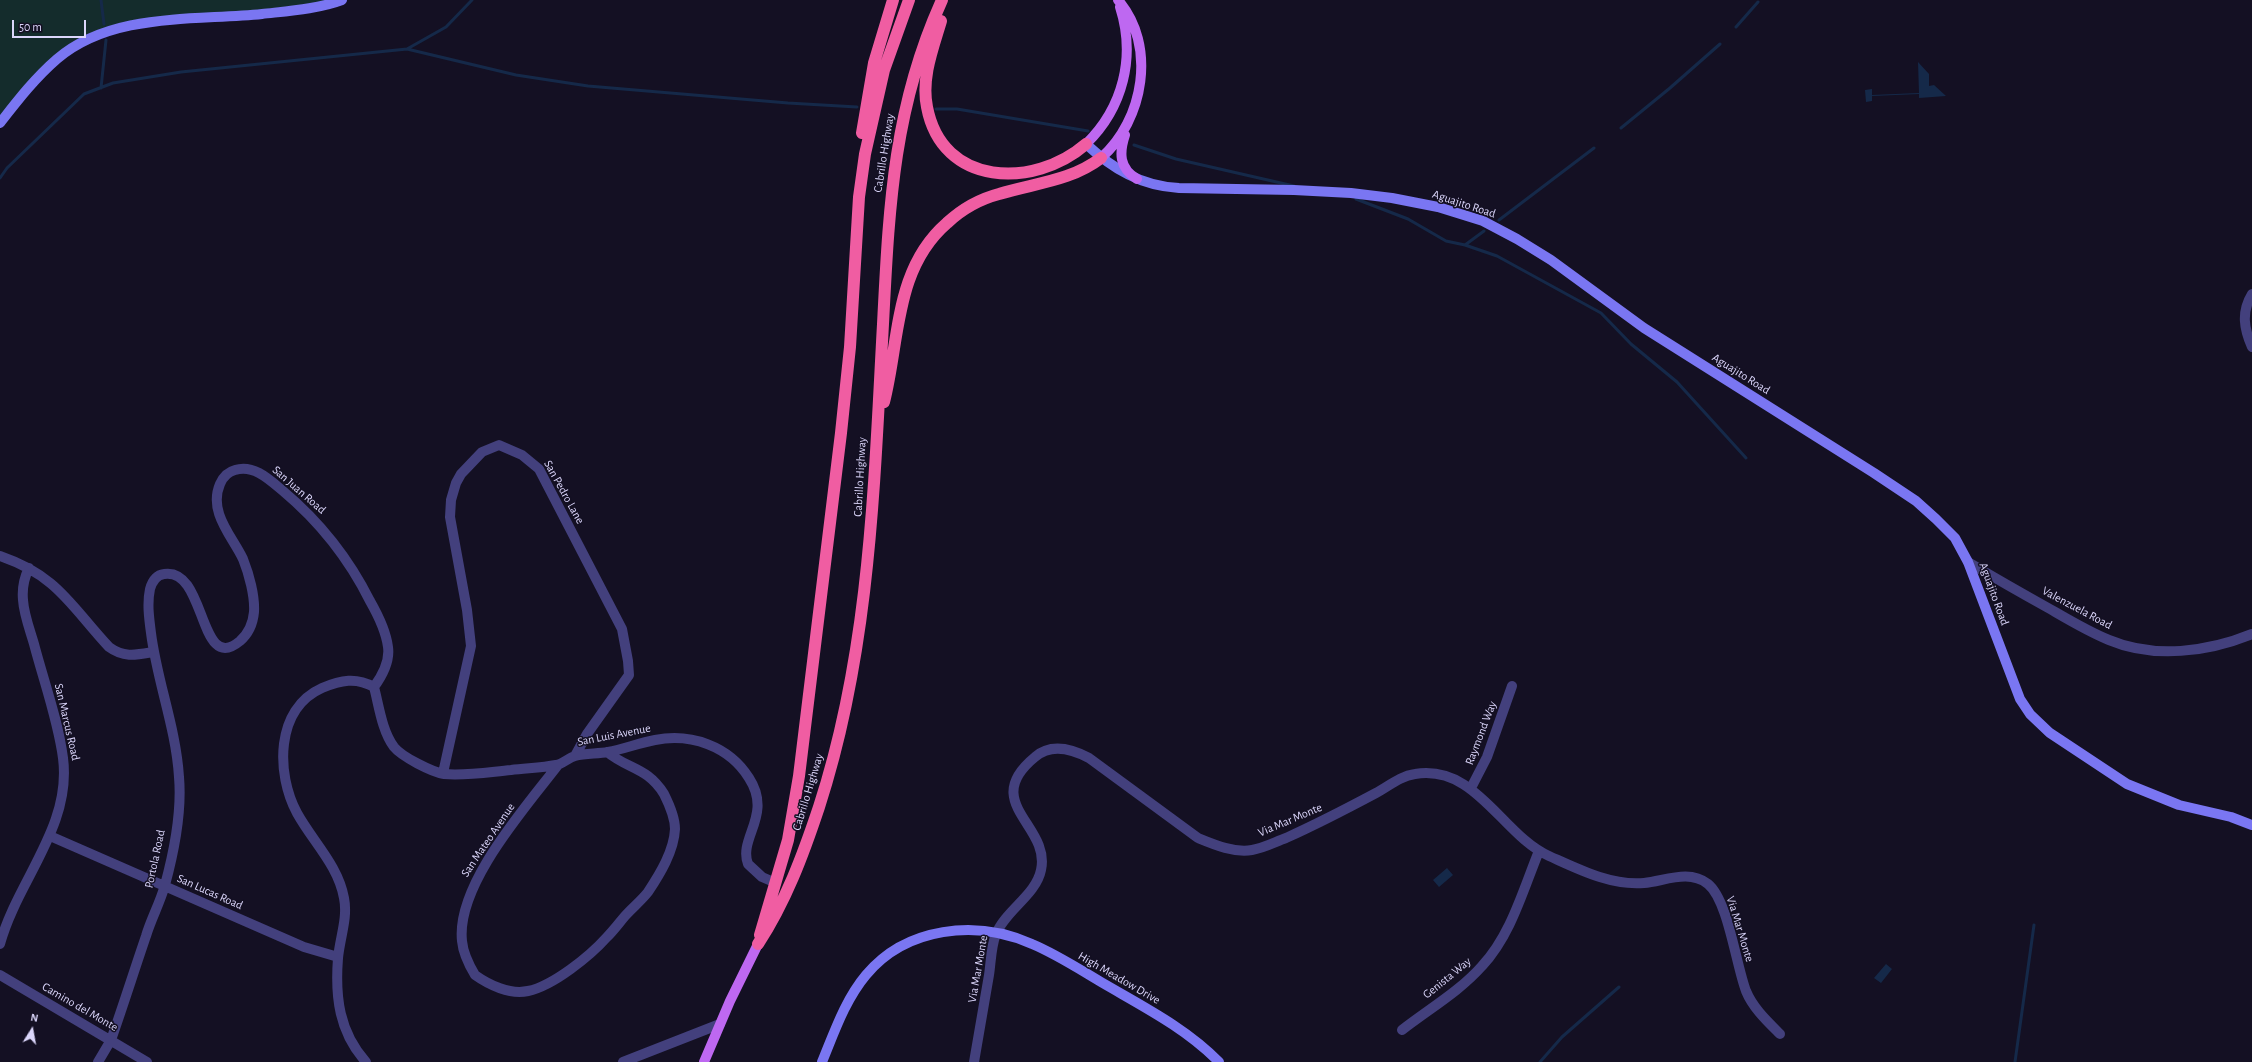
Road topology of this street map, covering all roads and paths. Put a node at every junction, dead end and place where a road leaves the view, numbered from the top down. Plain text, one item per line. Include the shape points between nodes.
1 (342, 0) edge
2 (893, 0) edge
3 (909, 0) edge
4 (942, 0) edge
5 (948, 0) edge
6 (1117, 0) edge
7 (1131, 118) junction
8 (0, 122) edge
9 (1086, 144) junction
10 (1101, 158) junction
11 (862, 176) junction
12 (1137, 180) junction
13 (2252, 294) edge
14 (2252, 347) edge
15 (877, 430) junction
16 (0, 556) edge
17 (1968, 562) junction
18 (29, 568) junction
19 (2252, 634) edge
20 (154, 652) junction
21 (1512, 686) dead end
22 (374, 687) junction
23 (607, 752) junction
24 (575, 756) junction
25 (558, 765) junction
26 (443, 774) junction
27 (1471, 788) junction
28 (2252, 825) edge
29 (50, 836) junction
30 (1538, 851) junction
31 (776, 883) junction
32 (164, 886) junction
33 (996, 933) junction
34 (0, 944) edge
35 (758, 944) junction
36 (338, 958) junction
37 (0, 975) edge
38 (720, 1024) junction
39 (1402, 1030) dead end
40 (1780, 1034) dead end
41 (111, 1040) junction
42 (712, 1041) junction
43 (98, 1062) edge
44 (147, 1062) edge
45 (366, 1062) edge
46 (623, 1062) edge
47 (698, 1062) edge
48 (704, 1062) edge
49 (711, 1062) edge
50 (822, 1062) edge
51 (974, 1062) edge
52 (1219, 1062) edge

1 - 8 street via 315,7 271,13 149,23 93,37 58,58 42,72
2 - 11 highway via 868,89 862,132
3 - 11 highway, Cabrillo Highway via 879,91
4 - 15 highway, Cabrillo Highway via 911,86 894,169
5 - 9 highway via 929,63 925,92 933,125 947,147 973,167 989,173 1007,175 1025,174 1050,166
6 - 7 main road via 1134,27 1141,61 1139,85
6 - 9 main road via 1126,38 1123,82 1108,117
7 - 10 main road via 1119,139
7 - 12 main road via 1120,156 1125,169
9 - 10 street, Aguajito Road
10 - 12 street, Aguajito Road
10 - 15 highway via 1062,179 1001,193 977,202 950,220 928,242 905,288
11 - 31 highway, Cabrillo Highway via 849,355 833,498 796,797
12 - 17 street, Aguajito Road via 1178,188 1358,194 1438,207 1483,221 1551,260 1644,328 1916,502 1955,538
13 - 14 street via 2245,310 2244,321
15 - 35 highway, Cabrillo Highway via 862,615 850,691 818,810 793,879 775,919
16 - 18 street
17 - 19 street, Valenzuela Road via 2084,629 2129,646 2168,651 2201,650 2228,644
17 - 28 street, Aguajito Road via 2020,699 2040,726 2127,784 2179,806 2231,817
18 - 20 street via 63,592 103,641 116,652 131,656
18 - 29 street, San Marcus Road via 24,582 24,607 63,758 63,795
20 - 22 street, San Juan Road via 149,597 152,583 160,575 177,576 192,589 209,637 219,646 238,643 251,625 254,602 246,567 220,518 216,497 226,475 245,468 270,480 309,513 353,569 374,609 388,644 386,663
20 - 32 street, Portola Road via 180,780 176,825
21 - 27 street, Raymond Way via 1487,758
22 - 26 street, San Luis Avenue via 395,748 414,761
22 - 36 street via 357,680 347,680 319,690 304,700 294,712 284,738 284,764 292,801 297,813 331,864 344,896 345,917
23 - 24 street, San Luis Avenue
23 - 25 street, San Mateo Avenue via 619,762 640,769 652,778 664,794 675,828 665,864 647,893 607,938 580,961 538,988 526,992 500,988 474,975 462,942 462,920 475,882 503,838
23 - 31 street, San Luis Avenue via 656,740 680,739 718,747 730,756 751,780 757,799 757,819 746,850 746,860 756,874
24 - 25 street, San Luis Avenue
24 - 26 street, San Pedro Lane via 587,734 629,675 625,640 614,613 539,469 522,455 499,445 482,452 469,464 456,483 451,500 450,517 471,646
25 - 26 street, San Luis Avenue
27 - 30 street, Via Mar Monte
27 - 33 street, Via Mar Monte via 1457,781 1427,773 1406,776 1316,825 1268,846 1238,850 1198,838 1083,755 1066,749 1044,752 1022,770 1014,786 1018,810 1039,844 1042,854 1041,870 1035,883
29 - 32 street, San Lucas Road
29 - 34 street, San Marcus Road via 9,916
30 - 39 street, Genista Way via 1507,928 1492,954 1469,979
30 - 40 street, Via Mar Monte via 1610,881 1643,883 1690,876 1707,884 1714,890 1721,904 1747,992 1760,1013
31 - 35 highway, Cabrillo Highway
32 - 36 street, San Lucas Road via 304,947
32 - 41 street, Portola Road
33 - 50 street, High Meadow Drive via 959,929 936,932 917,938 887,955 856,988
33 - 51 street, Via Mar Monte
33 - 52 street, High Meadow Drive via 1032,944 1096,980 1181,1030
35 - 38 main road, Cabrillo Highway
36 - 45 street via 340,1014 343,1027 355,1049
37 - 41 street, Camino del Monte
38 - 42 main road, Cabrillo Highway
38 - 46 street
41 - 43 street, Portola Road
41 - 44 street, Camino del Monte
42 - 47 main road
42 - 48 main road, Cabrillo Highway
42 - 49 main road

